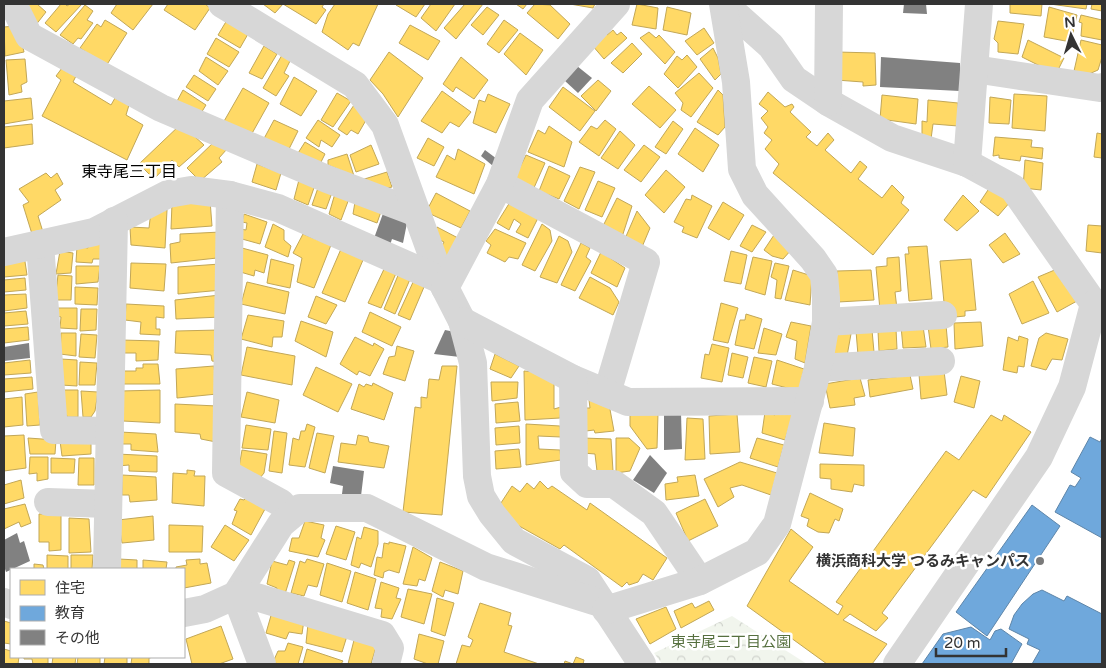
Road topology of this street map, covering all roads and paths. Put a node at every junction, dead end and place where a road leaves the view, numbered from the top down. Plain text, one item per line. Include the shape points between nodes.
1 (13, 4) edge
2 (222, 4) edge
3 (616, 4) edge
4 (724, 4) edge
5 (829, 4) edge
6 (979, 4) edge
7 (974, 69) junction
8 (1101, 88) edge
9 (828, 102) junction
10 (967, 162) junction
11 (500, 184) junction
12 (230, 195) junction
13 (417, 213) junction
14 (114, 221) junction
15 (40, 244) junction
16 (4, 252) edge
17 (443, 284) junction
18 (1098, 304) edge
19 (943, 315) dead end
20 (462, 321) junction
21 (826, 322) junction
22 (940, 360) dead end
23 (818, 368) junction
24 (574, 379) junction
25 (607, 393) junction
26 (810, 401) junction
27 (110, 431) junction
28 (62, 496) dead end
29 (108, 504) junction
30 (290, 516) junction
31 (107, 568) edge
32 (700, 581) junction
33 (236, 595) junction
34 (605, 607) junction
35 (185, 613) edge
36 (262, 664) edge
37 (386, 664) edge
38 (642, 664) edge
39 (897, 664) edge

1 - 13 street via 29,36 161,108 327,179
2 - 13 street via 355,85 385,124
3 - 11 street via 530,100
4 - 9 street via 771,46 794,79
4 - 21 street via 736,82 742,168 754,195 824,275
5 - 9 street
6 - 7 street
7 - 8 street
7 - 10 street
9 - 10 street via 892,138
10 - 18 street via 1013,188
11 - 17 street
11 - 25 street via 646,262
12 - 14 street via 180,191
12 - 17 street via 278,208
12 - 30 street via 226,473 281,503
13 - 17 street
14 - 15 street via 94,232
14 - 27 street
15 - 16 street
15 - 27 street via 54,430
17 - 20 street
18 - 39 street via 1072,387 1039,457
19 - 21 street
20 - 24 street
20 - 34 street via 473,363 477,476 481,496 514,541 587,580
21 - 23 street
22 - 23 street
23 - 26 street
24 - 25 street
24 - 32 street via 574,472 586,484 614,484 654,513
25 - 26 street via 628,402
26 - 32 street via 777,524 757,552
27 - 29 street
28 - 29 street
29 - 31 street
30 - 33 street via 281,524
30 - 34 street via 300,508 367,508 486,567
32 - 34 street
33 - 35 street via 205,609
33 - 36 street
33 - 37 street via 256,597 382,635 390,648
34 - 38 street

